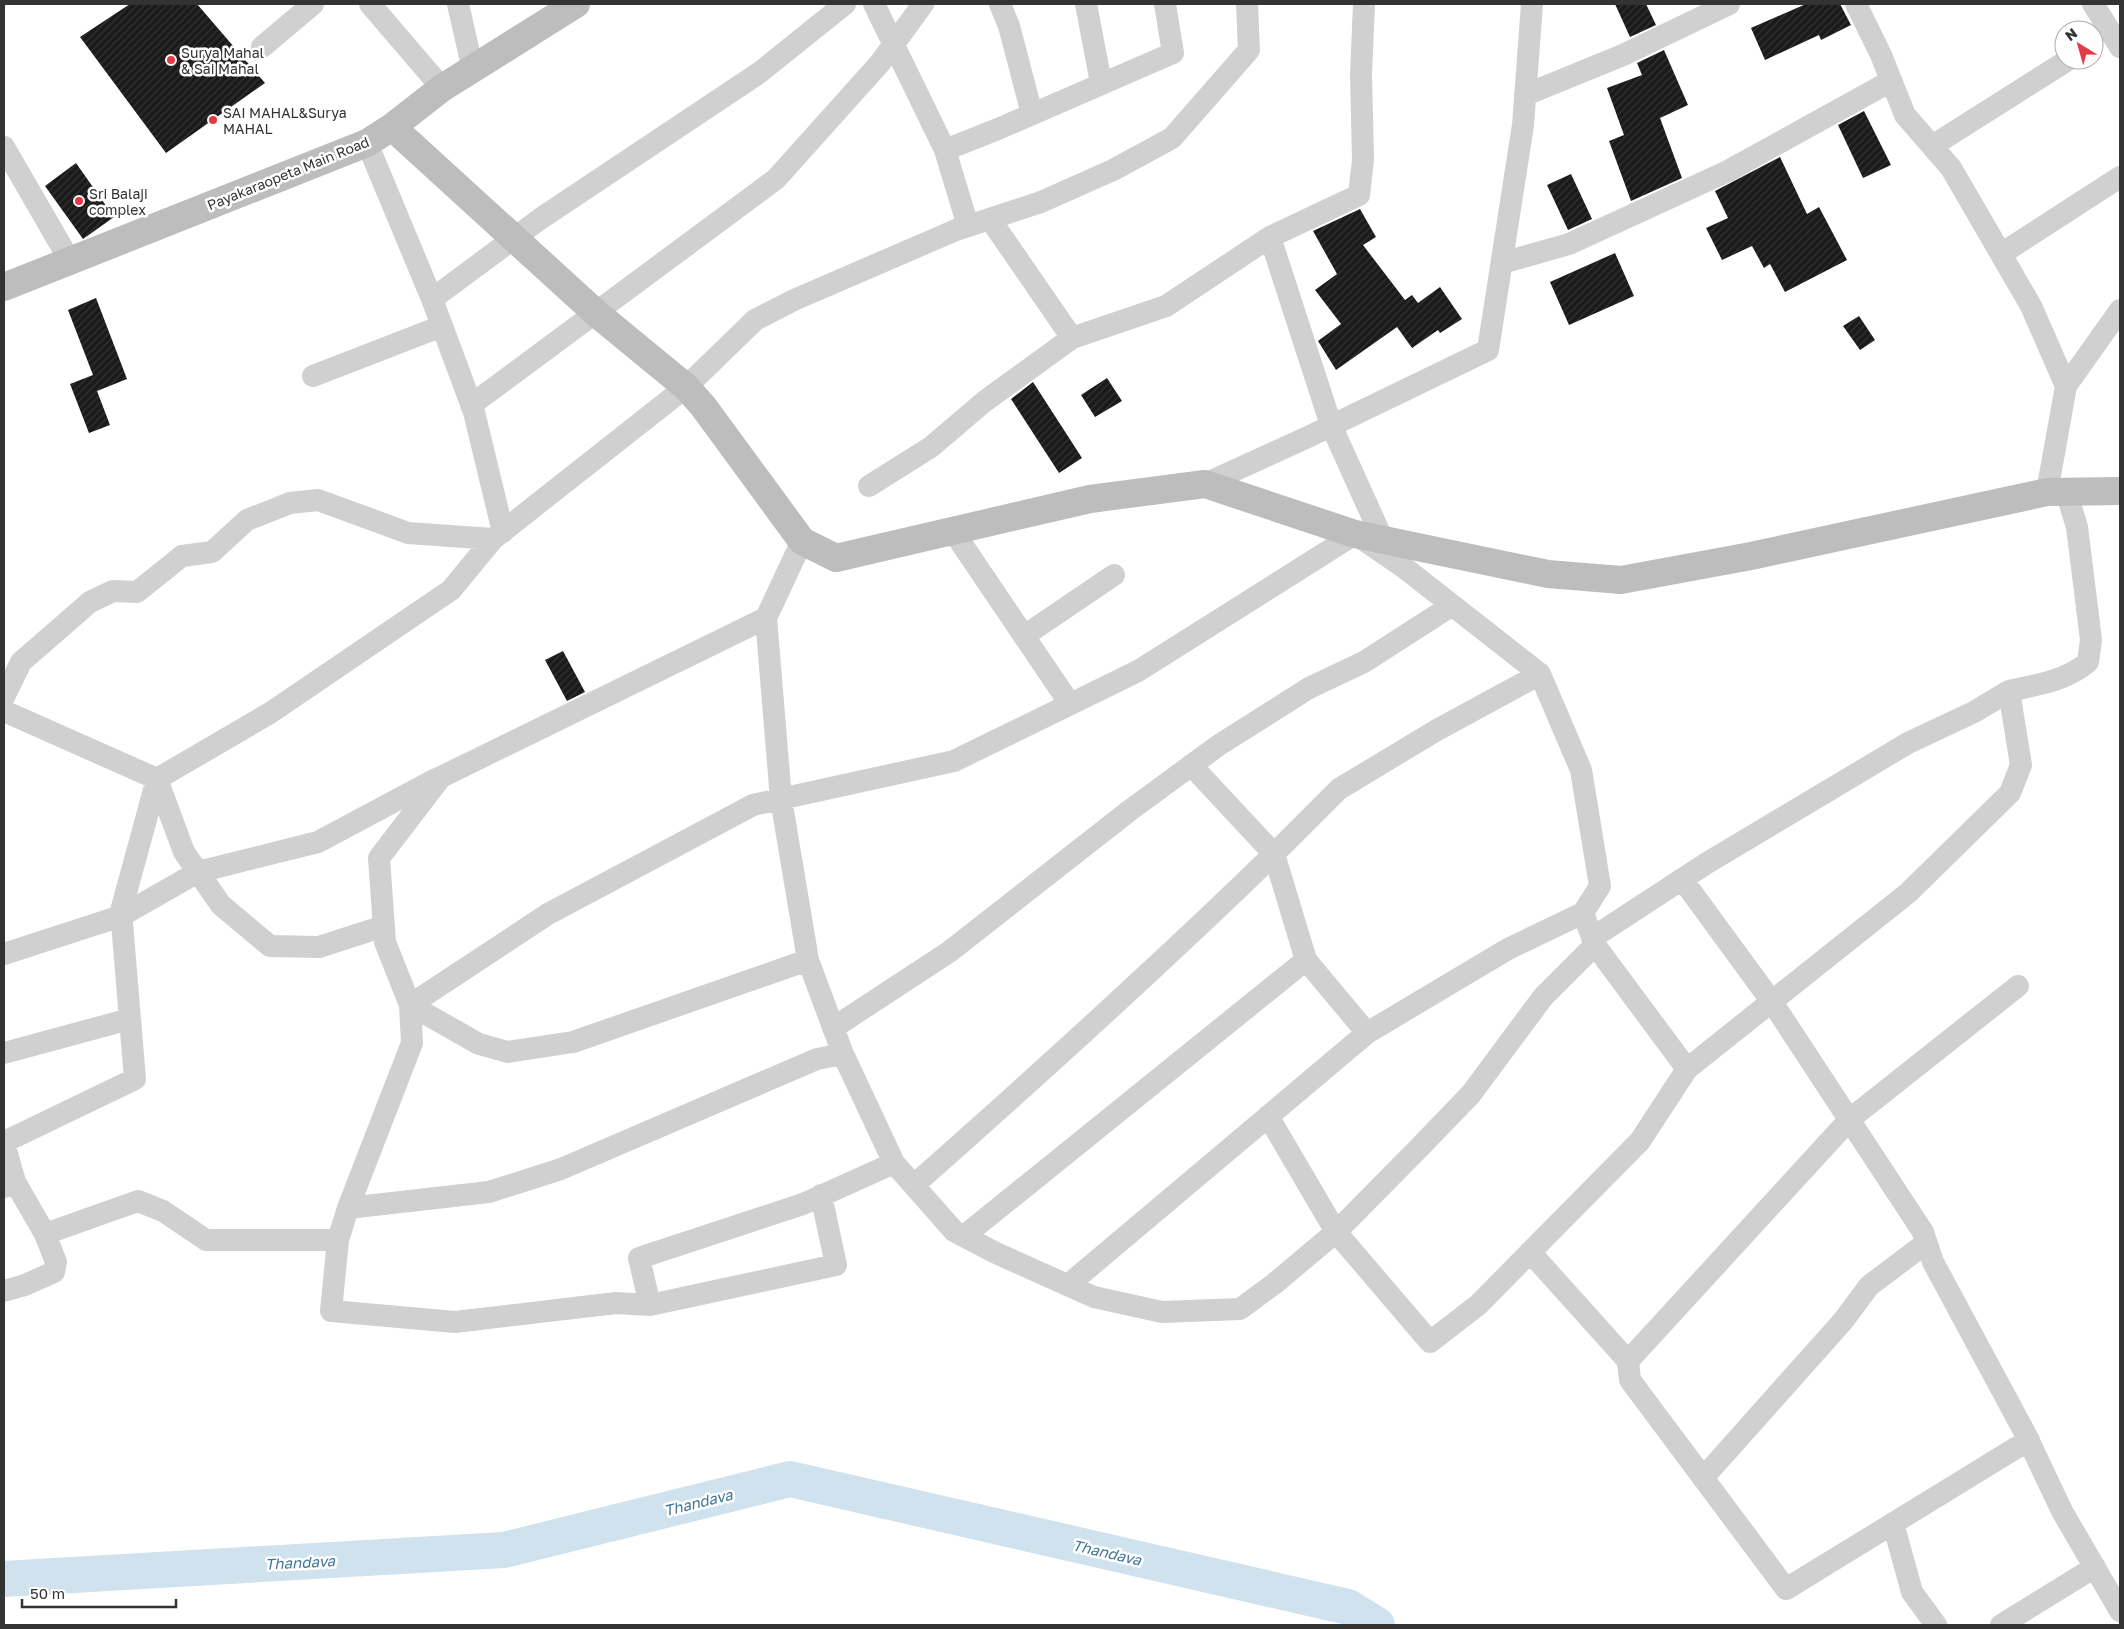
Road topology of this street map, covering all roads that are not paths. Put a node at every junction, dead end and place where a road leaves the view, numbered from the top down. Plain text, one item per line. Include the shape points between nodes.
1 (313, 4) edge
2 (370, 4) edge
3 (458, 4) edge
4 (576, 4) edge
5 (845, 4) edge
6 (874, 4) edge
7 (923, 4) edge
8 (1000, 4) edge
9 (1086, 4) edge
10 (1165, 4) edge
11 (1246, 4) edge
12 (1364, 4) edge
13 (1532, 4) edge
14 (1729, 4) edge
15 (1856, 4) edge
16 (2093, 4) edge
17 (2111, 37) edge
18 (894, 44) junction
19 (262, 47) dead end
20 (2054, 69) edge
21 (473, 70) junction
22 (1891, 81) junction
23 (1101, 83) junction
24 (442, 88) junction
25 (1525, 95) junction
26 (1032, 114) junction
27 (392, 127) junction
28 (367, 143) junction
29 (1932, 146) junction
30 (4, 147) edge
31 (945, 150) junction
32 (2120, 177) edge
33 (990, 219) junction
34 (968, 226) junction
35 (1270, 237) junction
36 (514, 240) junction
37 (2001, 254) junction
38 (70, 260) junction
39 (1502, 263) junction
40 (4, 287) edge
41 (432, 299) junction
42 (2120, 310) edge
43 (596, 314) junction
44 (442, 326) junction
45 (1072, 338) junction
46 (313, 376) dead end
47 (2066, 386) junction
48 (686, 387) junction
49 (471, 406) junction
50 (1331, 425) junction
51 (1205, 484) junction
52 (870, 486) dead end
53 (2056, 491) junction
54 (2120, 491) edge
55 (953, 531) junction
56 (1355, 534) junction
57 (498, 535) junction
58 (1383, 540) junction
59 (802, 541) junction
60 (1114, 575) dead end
61 (1451, 606) junction
62 (766, 618) junction
63 (1024, 636) junction
64 (1540, 674) junction
65 (2009, 691) junction
66 (4, 696) edge
67 (1070, 704) junction
68 (4, 711) edge
69 (1192, 765) junction
70 (441, 777) junction
71 (157, 779) junction
72 (780, 799) junction
73 (1274, 854) junction
74 (198, 872) junction
75 (1682, 879) junction
76 (1583, 913) junction
77 (121, 916) junction
78 (384, 926) junction
79 (1593, 941) junction
80 (4, 954) edge
81 (808, 960) junction
82 (1306, 960) junction
83 (2018, 986) dead end
84 (1772, 1002) junction
85 (410, 1005) junction
86 (130, 1018) junction
87 (833, 1028) junction
88 (1367, 1032) junction
89 (4, 1052) edge
90 (843, 1054) junction
91 (1687, 1069) junction
92 (1268, 1116) junction
93 (1850, 1118) junction
94 (4, 1142) edge
95 (894, 1163) junction
96 (9, 1184) edge
97 (914, 1185) junction
98 (821, 1196) junction
99 (348, 1208) junction
100 (1336, 1232) junction
101 (45, 1234) junction
102 (964, 1236) junction
103 (338, 1240) junction
104 (1926, 1242) junction
105 (1530, 1252) junction
106 (1068, 1285) junction
107 (4, 1291) edge
108 (650, 1305) junction
109 (1628, 1361) junction
110 (2029, 1440) junction
111 (1703, 1478) junction
112 (1893, 1523) junction
113 (2095, 1567) junction
114 (2120, 1611) edge
115 (1936, 1625) edge
116 (2001, 1625) edge

1 - 19 street
2 - 24 street
3 - 21 street
4 - 21 main road, Payakaraopeta Main Road
5 - 36 street via 759,73 573,196
6 - 18 street
7 - 18 street
8 - 26 street
9 - 23 street
10 - 23 street via 1173,53
11 - 33 street via 1249,50 1172,138 1113,170 1041,202
12 - 35 street via 1361,74 1363,160 1359,195
13 - 25 street
14 - 25 street via 1623,56
15 - 22 street
16 - 17 street
18 - 31 street
18 - 43 street via 776,179
20 - 29 street
21 - 24 main road, Payakaraopeta Main Road
22 - 29 street via 1905,115
22 - 39 street via 1728,171 1569,244
23 - 26 street
24 - 27 main road, Payakaraopeta Main Road
25 - 39 street
26 - 31 street
27 - 28 main road, Payakaraopeta Main Road
27 - 36 main road
28 - 38 main road, Payakaraopeta Main Road
28 - 41 street
29 - 37 street via 1951,168
30 - 38 street
31 - 34 street
32 - 37 street
33 - 34 street
33 - 45 street
34 - 48 street via 794,300 755,320
35 - 45 street via 1166,306
35 - 50 street
36 - 41 street
36 - 43 main road
37 - 47 street via 2031,306
38 - 40 main road, Payakaraopeta Main Road
39 - 50 street via 1488,350
41 - 44 street
42 - 47 street
43 - 48 main road
43 - 49 street
44 - 46 street
44 - 49 street
45 - 52 street via 985,401 931,447
47 - 53 street
48 - 57 street
48 - 59 main road via 704,406
49 - 57 street
50 - 51 street
50 - 58 street
51 - 55 main road via 1090,499
51 - 56 main road
53 - 54 main road
53 - 58 main road via 1751,556 1621,580 1548,574
53 - 65 street via 2077,527 2091,640 2088,662 2059,679
55 - 59 main road via 836,558
55 - 63 street
56 - 58 main road
56 - 61 street via 1406,569
56 - 67 street via 1138,671
57 - 66 street via 408,533 318,500 290,503 247,520 212,552 182,556 137,592 113,591 90,602 21,662
57 - 71 street via 451,590 270,713
59 - 62 street
60 - 63 street
61 - 64 street
61 - 69 street via 1364,662 1309,688
62 - 70 street
62 - 72 street
63 - 67 street
64 - 73 street via 1437,730 1339,789
64 - 76 street via 1581,770 1600,886
65 - 75 street via 1974,712 1908,743
65 - 84 street via 2022,765 2010,793 1908,894
67 - 72 street via 954,761
68 - 71 street
69 - 73 street
69 - 87 street via 949,952
70 - 74 street via 318,842
70 - 78 street via 380,858
71 - 74 street via 184,852
71 - 77 street
72 - 81 street
72 - 85 street via 753,805 548,914
73 - 82 street
73 - 97 street via 1047,1067
74 - 77 street
74 - 78 street via 221,905 270,946 319,947
75 - 79 street
75 - 84 street
76 - 79 street
76 - 88 street via 1508,949
77 - 80 street
77 - 86 street
78 - 85 street via 384,942
79 - 91 street
79 - 100 street via 1544,997 1471,1094
81 - 85 street via 573,1042 508,1052 478,1044
81 - 87 street
82 - 88 street
82 - 102 street
83 - 93 street
84 - 91 street
84 - 93 street
85 - 99 street via 412,1042
86 - 89 street
86 - 94 street via 135,1079
87 - 90 street
88 - 92 street
90 - 95 street
90 - 99 street via 817,1059 561,1170 489,1192
91 - 105 street via 1640,1141
92 - 100 street
92 - 106 street
93 - 104 street via 1923,1232
93 - 109 street
94 - 96 street
95 - 97 street
95 - 98 street
96 - 101 street
97 - 102 street via 954,1231
98 - 108 street via 639,1258
98 - 108 street via 836,1265
99 - 103 street
100 - 105 street via 1430,1342 1478,1305
100 - 106 street via 1240,1310 1162,1312 1094,1297
101 - 103 street via 138,1201 163,1211 206,1240
101 - 107 street via 56,1262 54,1272
102 - 106 street
103 - 108 street via 331,1311 455,1322 616,1303
104 - 110 street via 1933,1262
104 - 111 street via 1869,1286 1843,1321
105 - 109 street
109 - 111 street via 1630,1380
110 - 112 street
110 - 113 street via 2062,1511
111 - 112 street via 1786,1589
112 - 115 street via 1912,1592
113 - 114 street
113 - 116 street

